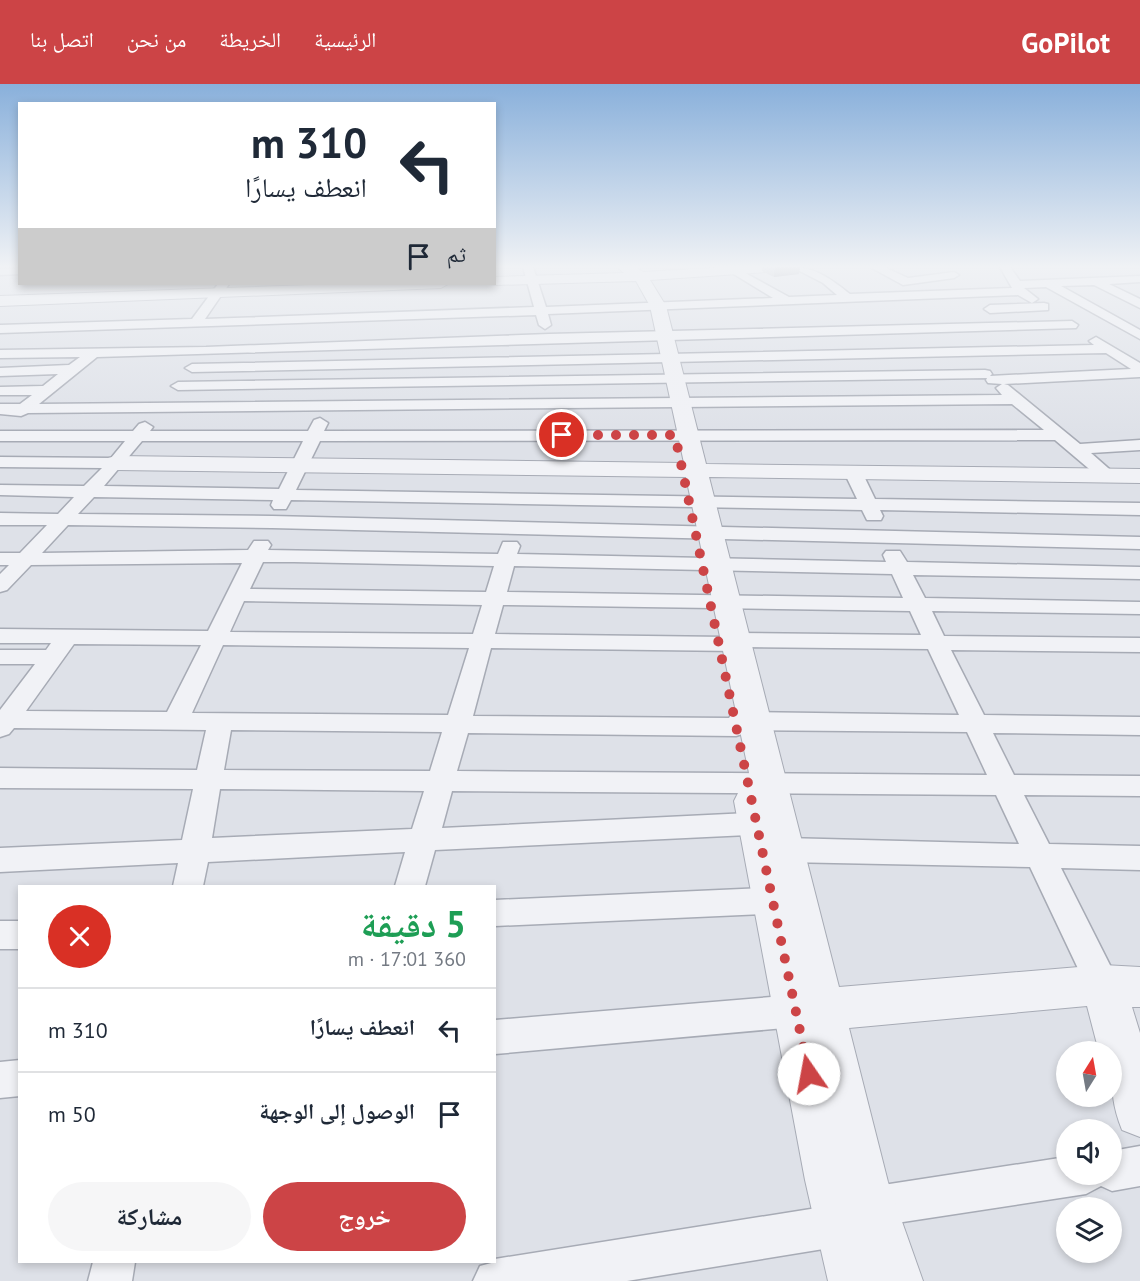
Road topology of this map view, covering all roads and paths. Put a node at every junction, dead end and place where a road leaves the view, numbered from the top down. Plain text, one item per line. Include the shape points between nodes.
1 (26, 323) edge
2 (210, 323) edge
3 (369, 323) edge
4 (544, 323) edge
5 (594, 323) edge
6 (629, 323) edge
7 (709, 323) edge
8 (925, 323) edge
9 (1069, 323) edge
10 (1118, 323) edge
11 (1072, 325) junction
12 (465, 327) dead end
13 (20, 328) junction
14 (546, 328) junction
15 (931, 328) junction
16 (0, 329) edge
17 (386, 330) dead end
18 (208, 334) junction
19 (262, 335) dead end
20 (1140, 335) edge
21 (350, 337) junction
22 (658, 337) edge
23 (3, 342) edge
24 (1140, 342) edge
25 (1106, 346) junction
26 (94, 352) junction
27 (960, 352) junction
28 (0, 354) edge
29 (192, 368) junction
30 (73, 369) junction
31 (1140, 370) edge
32 (0, 372) edge
33 (989, 377) junction
34 (339, 384) junction
35 (177, 386) junction
36 (47, 390) junction
37 (0, 391) edge
38 (1015, 399) junction
39 (328, 405) junction
40 (161, 407) junction
41 (0, 408) edge
42 (24, 408) junction
43 (0, 428) edge
44 (314, 435) junction
45 (1058, 435) junction
46 (0, 436) edge
47 (138, 436) junction
48 (1140, 445) edge
49 (1075, 449) junction
50 (0, 462) edge
51 (116, 463) junction
52 (299, 465) junction
53 (533, 468) junction
54 (853, 472) junction
55 (1101, 475) junction
56 (1140, 476) edge
57 (0, 490) edge
58 (90, 491) junction
59 (285, 495) junction
60 (524, 498) junction
61 (868, 504) junction
62 (1137, 511) edge
63 (699, 517) junction
64 (0, 519) edge
65 (63, 519) junction
66 (272, 522) junction
67 (515, 528) junction
68 (884, 537) junction
69 (1140, 543) edge
70 (255, 557) junction
71 (0, 559) edge
72 (26, 559) junction
73 (505, 560) junction
74 (899, 568) junction
75 (1140, 573) edge
76 (0, 586) edge
77 (237, 595) junction
78 (494, 598) junction
79 (718, 602) junction
80 (918, 605) junction
81 (1140, 608) edge
82 (0, 636) edge
83 (67, 637) junction
84 (215, 639) junction
85 (482, 642) junction
86 (730, 643) junction
87 (936, 643) junction
88 (1140, 645) edge
89 (0, 657) edge
90 (51, 657) junction
91 (176, 721) junction
92 (220, 721) junction
93 (742, 723) junction
94 (3, 724) edge
95 (457, 724) junction
96 (975, 724) junction
97 (1140, 726) edge
98 (0, 778) edge
99 (209, 779) junction
100 (441, 781) junction
101 (758, 783) junction
102 (1005, 785) junction
103 (1140, 786) edge
104 (773, 832) junction
105 (423, 839) junction
106 (195, 850) junction
107 (1040, 856) junction
108 (1140, 858) edge
109 (0, 860) edge
110 (188, 885) edge
111 (410, 885) edge
112 (784, 900) junction
113 (496, 913) edge
114 (18, 935) edge
115 (0, 936) edge
116 (1121, 986) edge
117 (809, 1010) junction
118 (496, 1037) edge
119 (18, 1078) edge
120 (0, 1080) edge
121 (1140, 1112) edge
122 (1140, 1166) edge
123 (1122, 1169) edge
124 (1056, 1179) edge
125 (856, 1216) junction
126 (114, 1263) edge
127 (520, 1279) edge
128 (110, 1281) edge
129 (856, 1281) edge
130 (895, 1281) edge

1 - 13 street
2 - 18 street
3 - 18 street
4 - 14 street
5 - 22 street
6 - 22 street
7 - 22 street
8 - 15 street
9 - 11 street
10 - 20 street
11 - 15 street
11 - 25 street
12 - 17 street
13 - 16 street
13 - 18 street
14 - 21 street
14 - 22 street
15 - 22 street
15 - 27 street
18 - 21 street
18 - 23 street
18 - 26 street
18 - 29 street
19 - 21 street
22 - 27 street
22 - 29 street
22 - 33 street
22 - 34 street
22 - 38 street
22 - 39 street
22 - 44 street
22 - 45 street
22 - 63 street
24 - 25 street
25 - 27 street
25 - 31 street
26 - 28 street
26 - 30 street
27 - 33 street
29 - 35 street
30 - 32 street
30 - 36 street
31 - 33 street
33 - 38 street
34 - 35 street
34 - 39 street
35 - 40 street
36 - 37 street
36 - 42 street
38 - 45 street
39 - 40 street
39 - 44 street
40 - 42 street
40 - 47 street
41 - 42 street
42 - 43 street
44 - 47 street
44 - 52 street
45 - 49 street
46 - 47 street
47 - 51 street
48 - 49 street
49 - 55 street
50 - 51 street
51 - 52 street
51 - 58 street
52 - 53 street
52 - 59 street
53 - 60 street
53 - 63 street
54 - 55 street
54 - 61 street
54 - 63 street
55 - 56 street
55 - 62 street
57 - 58 street
58 - 59 street
58 - 65 street
59 - 60 street
59 - 66 street
60 - 63 street
60 - 67 street
61 - 62 street
61 - 63 street
61 - 68 street
63 - 67 street
63 - 68 street
63 - 73 street
63 - 74 street
63 - 79 street
64 - 65 street
65 - 66 street
65 - 72 street
66 - 67 street
66 - 70 street
67 - 73 street
68 - 69 street
68 - 74 street
70 - 72 street
70 - 73 street
70 - 77 street
71 - 72 street
72 - 76 street
73 - 78 street
74 - 75 street
74 - 80 street
77 - 78 street
77 - 84 street
78 - 79 street
78 - 85 street
79 - 80 street
79 - 86 street
80 - 81 street
80 - 87 street
82 - 83 street
83 - 84 street
83 - 90 street
84 - 85 street
84 - 91 street
85 - 86 street
85 - 95 street
86 - 87 street
86 - 93 street
87 - 88 street
87 - 96 street
89 - 90 street
90 - 94 street
91 - 92 street
91 - 94 street
92 - 95 street
92 - 99 street
93 - 95 street
93 - 96 street
93 - 101 street
95 - 100 street
96 - 97 street
96 - 102 street
98 - 99 street
99 - 100 street
99 - 106 street
100 - 101 street
100 - 105 street
101 - 102 street
101 - 104 street
102 - 103 street
102 - 107 street
104 - 105 street
104 - 107 street
104 - 112 street
105 - 106 street
105 - 111 street
106 - 109 street
106 - 110 street
107 - 108 street
107 - 116 street
112 - 113 street
112 - 117 street
114 - 115 street
116 - 117 street
116 - 121 street
117 - 118 street
117 - 125 street via 862,1182
119 - 120 street
122 - 123 street
124 - 125 street
125 - 127 street
125 - 129 street
125 - 130 street
126 - 128 street

